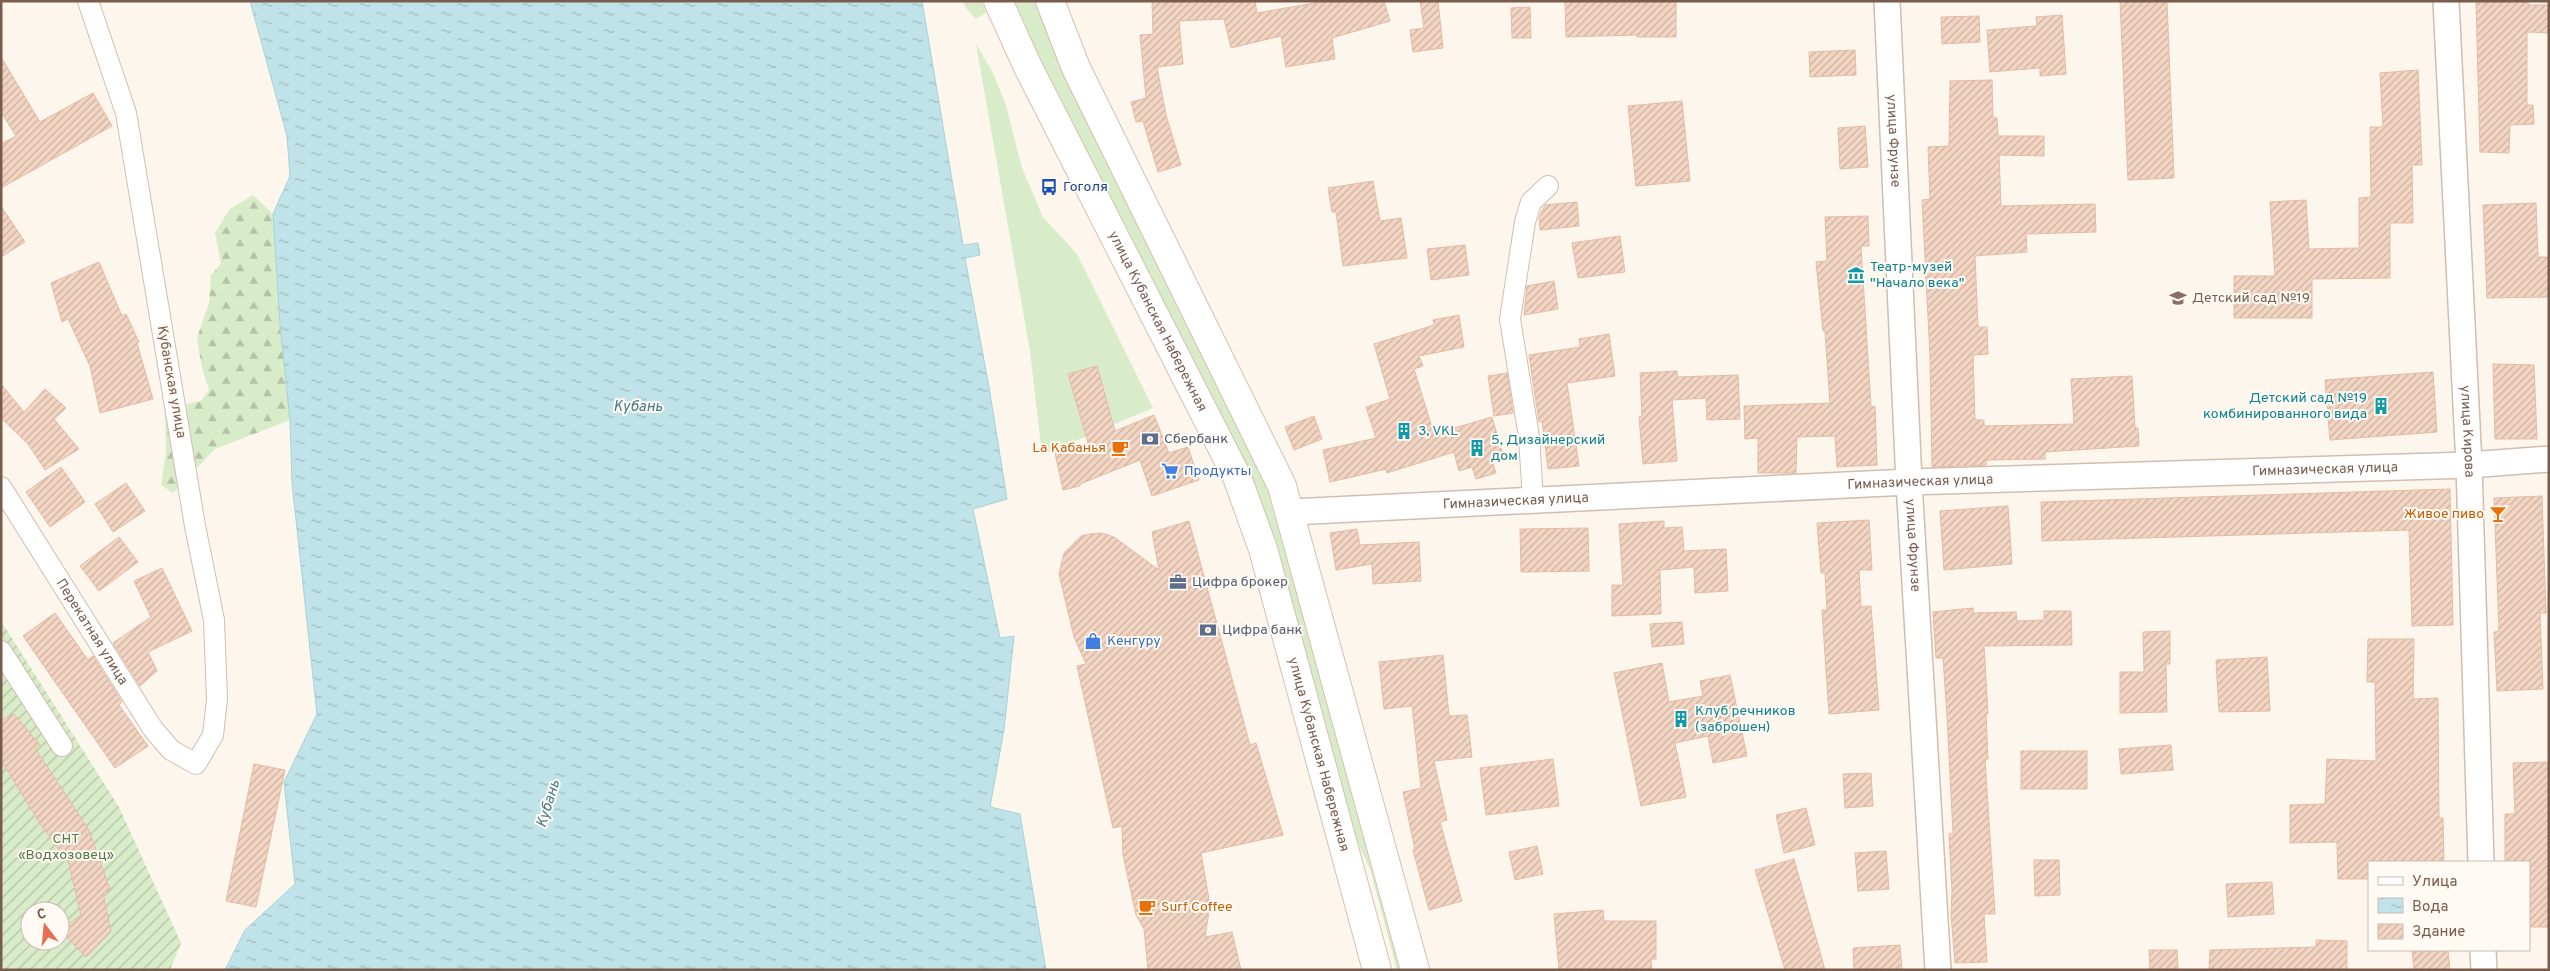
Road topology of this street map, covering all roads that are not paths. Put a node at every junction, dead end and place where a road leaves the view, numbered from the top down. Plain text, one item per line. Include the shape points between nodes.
1 (88, 1) edge
2 (998, 1) edge
3 (1050, 1) edge
4 (1886, 1) edge
5 (2446, 1) edge
6 (1548, 186) dead end
7 (2549, 459) edge
8 (2469, 465) junction
9 (1909, 482) junction
10 (1, 487) edge
11 (1533, 500) junction
12 (1291, 512) junction
13 (1, 651) edge
14 (62, 746) dead end
15 (196, 764) joint
16 (2481, 861) edge
17 (2483, 951) edge
18 (1378, 970) edge
19 (1415, 970) edge
20 (1938, 970) edge
21 (2484, 970) edge

1 - 15 street, Кубанская улица via 126,113 214,620 216,699 213,735
2 - 18 main road, улица Кубанская Набережная via 1027,65 1237,477 1262,549
3 - 12 main road via 1076,68 1282,486
4 - 9 street, улица Фрунзе
5 - 8 street, улица Кирова
6 - 11 street via 1531,202 1529,209 1510,319 1529,437
7 - 8 street, Гимназическая улица
8 - 9 street, Гимназическая улица
8 - 16 street, улица Кирова
9 - 11 street, Гимназическая улица
9 - 20 street, улица Фрунзе
10 - 15 street, Перекатная улица via 153,728 171,750
11 - 12 street, Гимназическая улица
12 - 19 main road
13 - 14 street
17 - 21 street

